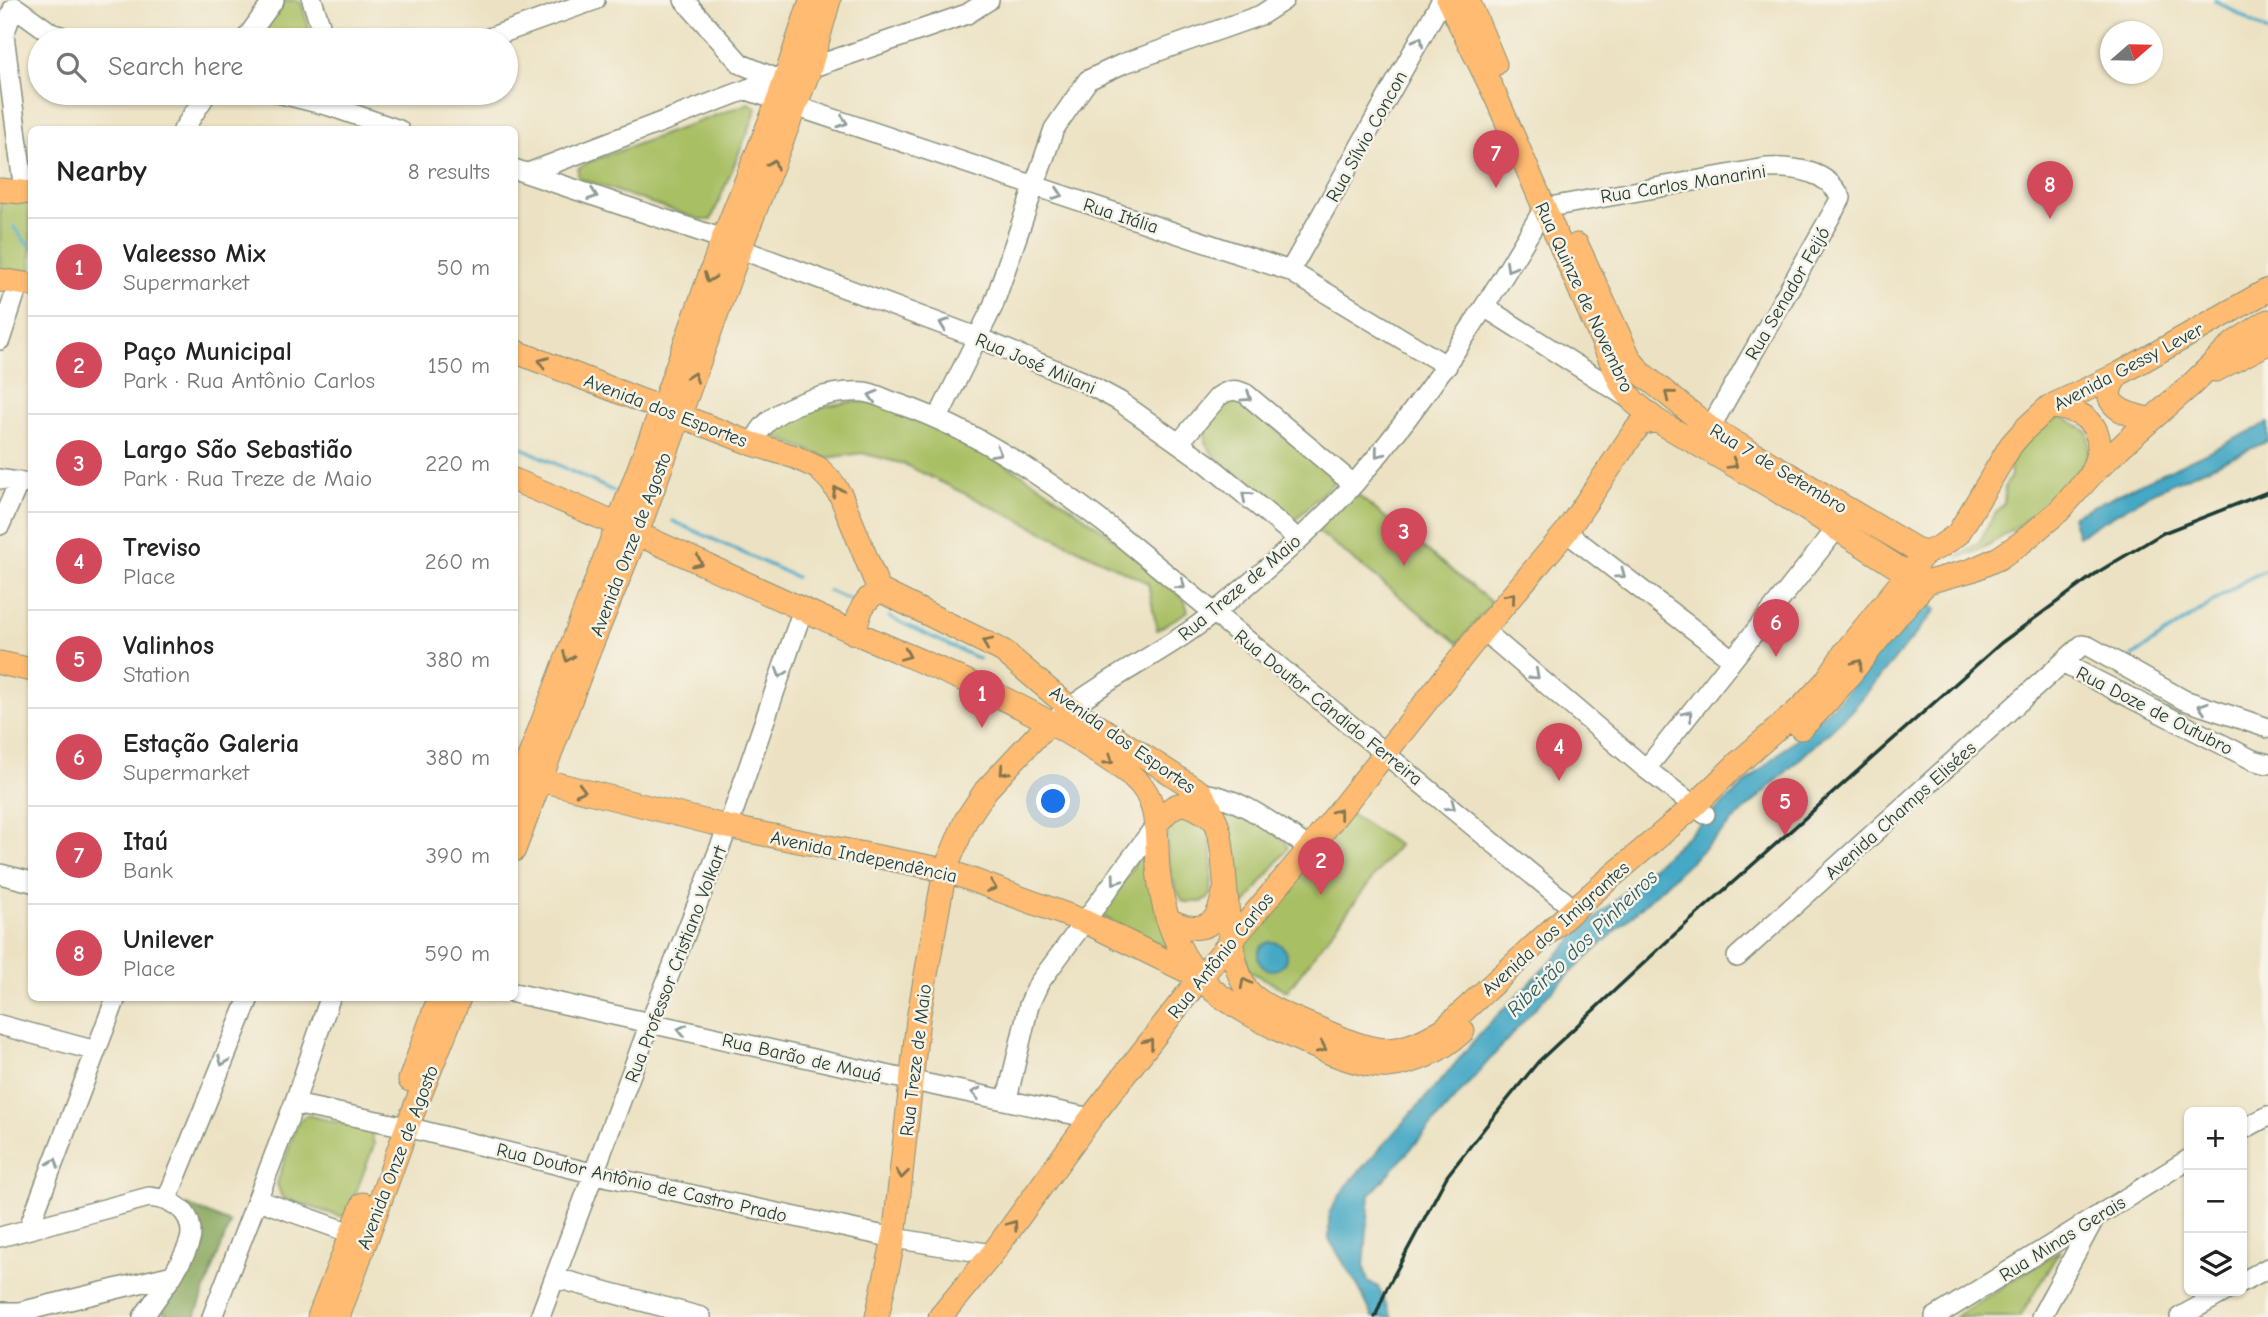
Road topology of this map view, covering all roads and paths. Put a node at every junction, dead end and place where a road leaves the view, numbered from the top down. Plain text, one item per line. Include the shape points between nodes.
1 (274, 0) edge
2 (312, 0) edge
3 (595, 0) edge
4 (684, 0) edge
5 (811, 0) edge
6 (830, 0) edge
7 (989, 0) edge
8 (1284, 0) edge
9 (1442, 0) edge
10 (1448, 0) edge
11 (1468, 0) edge
12 (11, 5) edge
13 (1264, 7) edge
14 (44, 28) edge
15 (254, 28) edge
16 (322, 28) edge
17 (517, 28) edge
18 (3, 60) edge
19 (741, 65) junction
20 (810, 68) junction
21 (747, 90) junction
22 (784, 90) junction
23 (199, 105) edge
24 (346, 105) edge
25 (186, 126) edge
26 (390, 126) edge
27 (521, 171) edge
28 (1806, 171) joint
29 (1032, 186) junction
30 (0, 190) edge
31 (28, 193) edge
32 (1552, 206) junction
33 (732, 244) junction
34 (1290, 271) junction
35 (17, 283) edge
36 (2268, 290) edge
37 (1486, 308) junction
38 (2268, 321) edge
39 (979, 338) junction
40 (0, 340) edge
41 (2268, 343) edge
42 (518, 353) edge
43 (1447, 366) junction
44 (1607, 372) junction
45 (1642, 373) junction
46 (2119, 374) junction
47 (2192, 384) junction
48 (1634, 402) junction
49 (2049, 407) junction
50 (670, 411) junction
51 (937, 418) junction
52 (2150, 419) junction
53 (1656, 420) junction
54 (1710, 428) junction
55 (1634, 432) junction
56 (1179, 443) junction
57 (753, 444) junction
58 (2091, 475) junction
59 (17, 482) edge
60 (518, 482) edge
61 (1353, 484) junction
62 (1845, 519) junction
63 (0, 526) edge
64 (628, 529) junction
65 (1566, 532) junction
66 (1298, 540) junction
67 (1924, 554) junction
68 (1918, 578) junction
69 (879, 590) junction
70 (803, 609) junction
71 (1213, 613) junction
72 (1483, 631) junction
73 (854, 632) junction
74 (1732, 659) junction
75 (0, 663) edge
76 (2062, 663) junction
77 (28, 669) edge
78 (1070, 708) junction
79 (1052, 722) junction
80 (2268, 728) edge
81 (1385, 754) junction
82 (2268, 764) edge
83 (1646, 769) junction
84 (523, 781) edge
85 (1201, 793) junction
86 (1699, 810) junction
87 (518, 819) edge
88 (1216, 821) junction
89 (1156, 825) junction
90 (729, 827) junction
91 (1310, 848) junction
92 (945, 870) junction
93 (0, 874) edge
94 (28, 881) edge
95 (1225, 891) junction
96 (1574, 909) junction
97 (1167, 918) junction
98 (1086, 922) junction
99 (1230, 940) junction
100 (1737, 957) dead end
101 (1200, 978) junction
102 (518, 994) edge
103 (115, 1001) edge
104 (248, 1001) edge
105 (329, 1001) edge
106 (438, 1001) edge
107 (458, 1001) edge
108 (650, 1023) junction
109 (0, 1025) edge
110 (96, 1051) junction
111 (913, 1081) junction
112 (1007, 1099) junction
113 (294, 1104) junction
114 (2268, 1116) edge
115 (1091, 1118) junction
116 (400, 1127) junction
117 (2247, 1127) edge
118 (2184, 1162) edge
119 (595, 1174) junction
120 (167, 1199) junction
121 (258, 1200) junction
122 (2094, 1220) junction
123 (29, 1227) junction
124 (351, 1233) junction
125 (0, 1237) edge
126 (894, 1238) junction
127 (992, 1254) junction
128 (2268, 1268) edge
129 (173, 1275) junction
130 (556, 1278) junction
131 (2247, 1279) edge
132 (2217, 1296) edge
133 (0, 1312) edge
134 (144, 1317) edge
135 (212, 1317) edge
136 (319, 1317) edge
137 (338, 1317) edge
138 (540, 1317) edge
139 (701, 1317) edge
140 (877, 1317) edge
141 (940, 1317) edge
142 (1935, 1317) edge
143 (2041, 1317) edge
144 (2180, 1317) edge

1 - 15 street
2 - 16 street
3 - 17 street
4 - 19 street
5 - 22 main road, Avenida Onze de Agosto
6 - 20 main road, Avenida Onze de Agosto
7 - 20 street via 967,14
8 - 13 street
34 -> 9 street, Rua Sílvio Concon
10 - 32 main road, Rua Quinze de Novembro
11 - 32 main road, Rua Quinze de Novembro
12 - 14 street
12 - 18 street
13 - 29 street via 1088,80 1054,129
18 - 31 street
19 - 21 street
19 - 22 street
20 - 22 main road, Avenida Onze de Agosto
21 - 22 street
21 - 27 street
22 -> 29 street, Rua Itália
22 - 33 main road, Avenida Onze de Agosto
23 - 25 street
24 - 26 street
27 -> 33 street, Rua José Milani
28 - 32 street, Rua Carlos Manarini via 1766,168
28 - 54 street, Rua Senador Feijó via 1831,184 1841,198
29 -> 34 street, Rua Itália
29 - 39 street
30 - 31 main road
32 -> 37 street, Rua Treze de Maio
32 - 44 main road, Rua Quinze de Novembro
32 - 45 main road, Rua Quinze de Novembro via 1630,359
39 -> 33 street, Rua José Milani
33 - 50 main road, Avenida Onze de Agosto
34 - 43 street, Rua Itália
35 - 40 street
36 - 46 main road, Avenida Gessy Lever
37 - 43 street, Rua Treze de Maio
37 - 44 street
38 - 47 main road, Avenida Gessy Lever via 2235,342
39 - 51 street
39 - 56 street, Rua José Milani via 1082,381
41 - 47 main road
50 -> 42 main road, Avenida dos Esportes
43 -> 61 street, Rua Treze de Maio
44 - 48 main road, Rua Quinze de Novembro
45 - 48 main road
54 -> 45 main road, Rua 7 de Setembro
46 - 49 main road, Avenida Gessy Lever
46 - 52 main road via 2112,387 2114,405 2120,412
47 - 52 main road, Avenida Gessy Lever
48 - 53 main road, Rua 7 de Setembro
48 - 55 main road
49 - 58 main road via 2078,411 2088,419 2099,449
49 - 67 main road, Avenida Gessy Lever via 2011,445 1958,534
50 - 57 main road, Avenida dos Esportes
50 - 64 main road, Avenida Onze de Agosto
51 -> 57 street, Rua Doutor Cândido Ferreira via 865,392 826,396 778,414
51 -> 71 street, Rua Doutor Cândido Ferreira via 1054,485
52 - 58 main road, Avenida Gessy Lever
53 - 55 main road, Rua Antônio Carlos
53 -> 62 main road, Rua 7 de Setembro
54 - 62 main road, Rua 7 de Setembro
55 - 65 main road, Rua Antônio Carlos
56 -> 61 street via 1219,397 1237,390
66 -> 56 street, Rua José Milani
69 -> 57 main road, Avenida dos Esportes via 831,481 806,462
58 - 68 main road, Avenida Gessy Lever via 2059,511 1999,558 1972,570
59 - 63 street
60 - 64 main road, Avenida dos Esportes
61 - 66 street, Rua Treze de Maio
62 - 67 main road, Rua 7 de Setembro
62 - 68 main road, Rua 7 de Setembro
62 - 74 street
64 -> 70 main road, Avenida dos Esportes
64 - 84 main road, Avenida Onze de Agosto
72 -> 65 main road, Rua Antônio Carlos
65 -> 74 street
66 - 71 street, Rua Treze de Maio
67 - 68 main road, Avenida dos Imigrantes
68 - 86 main road, Avenida dos Imigrantes via 1845,652 1802,707 1738,763
69 - 73 main road via 860,609
78 -> 69 main road, Avenida dos Esportes via 1003,651
70 - 73 main road, Avenida dos Esportes
70 -> 90 street, Rua Professor Cristiano Volkart
71 - 78 street, Rua Treze de Maio
71 - 81 street, Rua Doutor Cândido Ferreira
72 - 81 main road, Rua Antônio Carlos
72 -> 83 street
73 -> 79 main road, Avenida dos Esportes
83 -> 74 street
75 - 77 main road
80 -> 76 street, Rua Doze de Outubro via 2184,700 2088,646 2077,648
76 - 82 street, Rua Doze de Outubro
76 - 100 street, Avenida Champs Elisées
78 - 79 street, Rua Treze de Maio
78 - 85 main road, Avenida dos Esportes
79 -> 89 main road, Avenida dos Esportes via 1133,777 1153,803
79 -> 92 main road, Rua Treze de Maio via 986,790 966,820
91 -> 81 main road, Rua Antônio Carlos
81 -> 96 street, Rua Doutor Cândido Ferreira
83 - 86 street
84 - 87 main road, Avenida Onze de Agosto
84 -> 90 main road, Avenida Independência
85 - 88 main road, Avenida dos Esportes
85 - 91 street via 1234,800
86 - 96 main road, Avenida dos Imigrantes
101 -> 86 main road, Avenida dos Imigrantes via 1245,1012 1334,1054 1371,1066 1421,1058 1454,1039
88 - 89 main road via 1195,807 1178,804
88 - 95 main road, Avenida dos Esportes
89 - 97 main road, Avenida dos Esportes via 1158,877
89 -> 98 street
90 - 92 main road, Avenida Independência
90 - 108 street, Rua Professor Cristiano Volkart
91 - 99 main road, Rua Antônio Carlos
92 -> 98 main road, Avenida Independência
92 - 111 main road, Rua Treze de Maio via 918,1018
93 - 94 street
95 - 97 main road via 1209,924 1181,926
95 - 99 main road, Avenida dos Esportes
96 -> 99 main road, Avenida dos Imigrantes via 1444,1029 1423,1042 1385,1051 1365,1048 1251,995
97 - 101 main road, Avenida dos Esportes
98 - 101 main road, Avenida Independência
98 - 112 street via 1039,983 1029,1005
99 - 101 main road, Rua Antônio Carlos
115 -> 101 main road, Rua Antônio Carlos
102 - 108 street, Rua Barão de Mauá
103 - 110 street
104 -> 120 street
105 - 113 street
106 - 116 main road, Avenida Onze de Agosto
107 - 116 main road, Avenida Onze de Agosto
111 -> 108 street, Rua Barão de Mauá
108 - 119 street, Rua Professor Cristiano Volkart
109 - 110 street
123 -> 110 street
112 -> 111 street, Rua Barão de Mauá
111 -> 126 main road, Rua Treze de Maio
112 - 115 street, Rua Barão de Mauá
113 - 116 street, Rua Doutor Antônio de Castro Prado
113 - 121 street
114 - 117 street
127 -> 115 main road, Rua Antônio Carlos
116 - 119 street, Rua Doutor Antônio de Castro Prado
116 - 124 main road, Avenida Onze de Agosto
116 - 137 main road, Avenida Onze de Agosto
118 - 122 street, Rua Minas Gerais
119 - 126 street, Rua Doutor Antônio de Castro Prado
119 - 130 street, Rua Professor Cristiano Volkart
120 - 123 street via 149,1197
120 - 129 street via 180,1207 191,1233
121 - 124 street
121 - 135 street
122 - 142 street, Rua Minas Gerais
122 - 143 street
123 - 125 street
124 - 136 main road, Avenida Onze de Agosto
126 - 127 street, Rua Doutor Antônio de Castro Prado
126 - 140 main road, Rua Treze de Maio
127 - 141 main road, Rua Antônio Carlos
128 - 131 street
129 - 133 street via 20,1312
129 - 134 street
130 - 138 street, Rua Professor Cristiano Volkart
130 - 139 street
132 - 144 street

